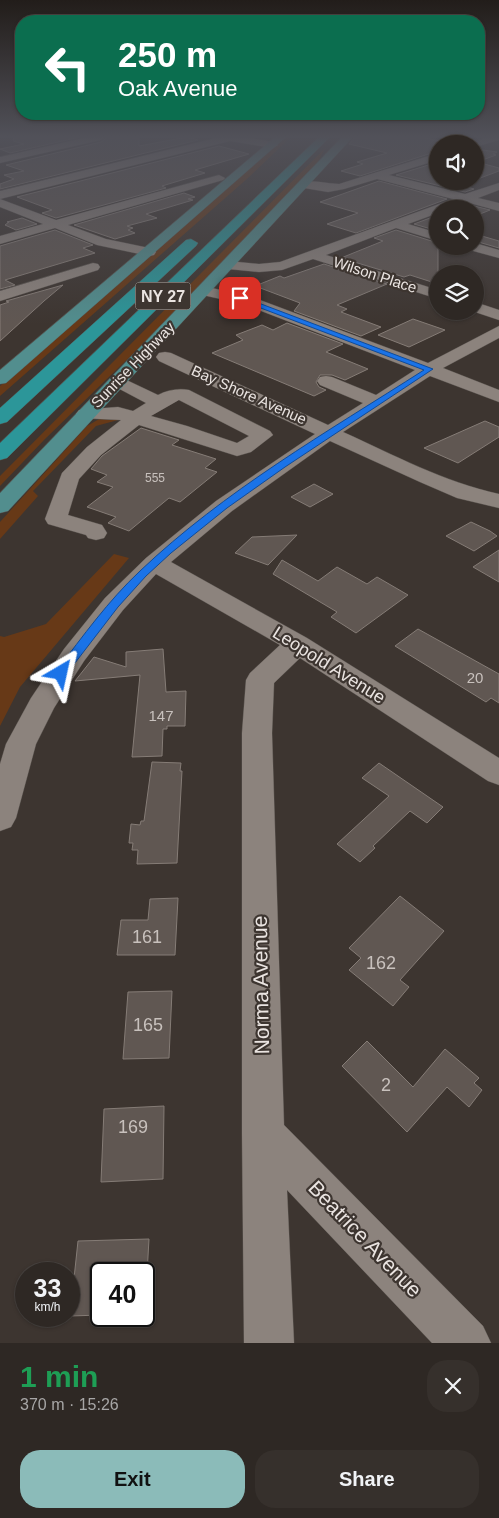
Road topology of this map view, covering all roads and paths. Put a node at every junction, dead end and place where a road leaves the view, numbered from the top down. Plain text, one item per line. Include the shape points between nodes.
1 (141, 200) edge
2 (209, 200) edge
3 (261, 200) edge
4 (290, 200) edge
5 (460, 200) edge
6 (471, 200) edge
7 (0, 203) edge
8 (499, 207) edge
9 (55, 224) junction
10 (395, 224) junction
11 (429, 234) edge
12 (198, 237) dead end
13 (0, 240) edge
14 (484, 250) edge
15 (149, 252) junction
16 (499, 254) edge
17 (313, 255) junction
18 (228, 264) junction
19 (93, 267) dead end
20 (203, 291) junction
21 (429, 292) edge
22 (0, 296) edge
23 (484, 310) edge
24 (499, 315) edge
25 (499, 331) edge
26 (165, 357) dead end
27 (429, 369) junction
28 (0, 379) edge
29 (118, 381) junction
30 (326, 381) dead end
31 (499, 396) edge
32 (377, 402) junction
33 (158, 403) junction
34 (86, 414) junction
35 (0, 418) edge
36 (137, 419) junction
37 (330, 432) junction
38 (0, 454) edge
39 (499, 501) edge
40 (0, 506) edge
41 (96, 533) dead end
42 (154, 563) junction
43 (298, 644) junction
44 (499, 773) edge
45 (0, 818) edge
46 (263, 1134) junction
47 (269, 1343) edge
48 (466, 1343) edge

1 - 9 street
2 - 15 main road
3 - 38 highway, Sunrise Highway / NY 27
4 - 18 main road, Sunrise Highway
5 - 10 street
6 - 8 street
7 - 9 street
9 - 13 street
9 - 15 street via 102,242
10 - 11 street
10 - 17 street
12 - 35 highway, NY 27
14 - 16 street
15 - 28 main road
17 - 18 street via 271,268
17 - 21 street, Wilson Place
18 - 20 main road, Sunrise Highway
19 - 22 street
20 - 27 street via 247,300
20 - 29 main road, Sunrise Highway
23 - 24 street
25 - 27 street
26 - 37 street, Bay Shore Avenue
27 - 31 street
27 - 32 street
29 - 33 street
29 - 34 main road, Sunrise Highway
30 - 32 street
32 - 37 street
33 - 36 street
33 - 36 street via 182,394 263,435 237,450
34 - 36 street via 118,414
34 - 40 main road, Sunrise Highway
36 - 41 street via 94,451 69,477 56,519
37 - 39 street, Bay Shore Avenue via 465,494
37 - 42 street via 224,506
42 - 43 street, Leopold Avenue
42 - 45 street via 101,620 40,705 21,744
43 - 44 street, Leopold Avenue
43 - 46 street, Norma Avenue via 260,680 256,733
46 - 47 street, Norma Avenue
46 - 48 street, Beatrice Avenue

